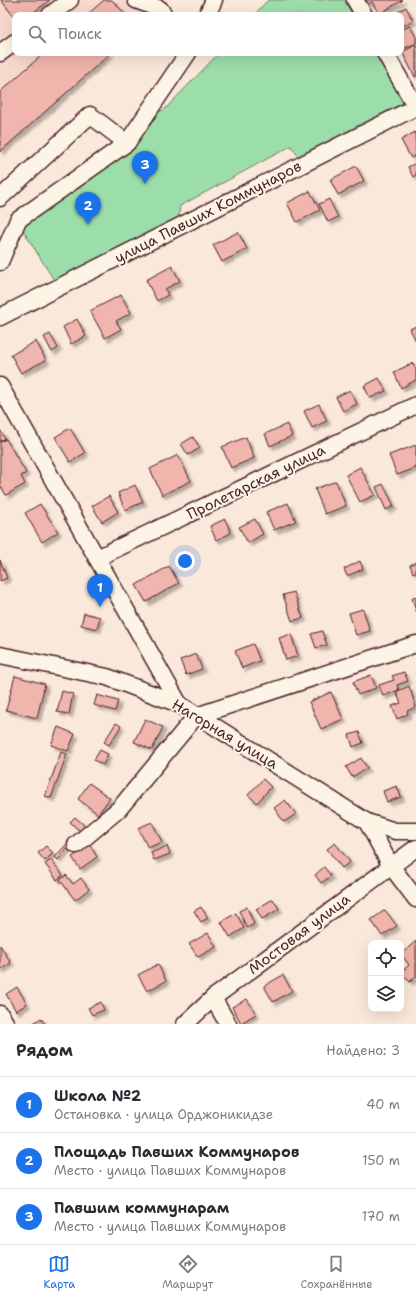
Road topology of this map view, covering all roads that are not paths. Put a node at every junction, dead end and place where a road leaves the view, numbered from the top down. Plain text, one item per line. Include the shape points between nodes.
1 (70, 0) edge
2 (136, 0) edge
3 (214, 0) edge
4 (355, 0) edge
5 (54, 12) edge
6 (162, 12) edge
7 (208, 12) edge
8 (362, 12) edge
9 (12, 44) edge
10 (0, 53) edge
11 (186, 56) edge
12 (387, 56) edge
13 (416, 108) edge
14 (127, 143) junction
15 (0, 198) edge
16 (0, 262) edge
17 (0, 317) edge
18 (0, 386) edge
19 (416, 405) edge
20 (97, 558) junction
21 (416, 644) edge
22 (0, 655) edge
23 (179, 704) junction
24 (196, 716) junction
25 (367, 822) junction
26 (416, 831) edge
27 (76, 845) dead end
28 (416, 848) edge
29 (391, 866) junction
30 (416, 899) edge
31 (213, 998) junction
32 (0, 1014) edge
33 (6, 1024) edge
34 (185, 1024) edge
35 (228, 1024) edge

1 - 5 street
2 - 6 street
3 - 7 street
4 - 8 street
9 - 10 street
11 - 14 street
12 - 13 street
13 - 17 street, улица Павших Коммунаров
14 - 15 street via 90,115
14 - 16 street via 18,220
18 - 20 street
19 - 20 street, Пролетарская улица
20 - 23 street
21 - 24 street
22 - 23 street, Нагорная улица via 107,677
23 - 24 street, Нагорная улица
24 - 25 street, Нагорная улица
24 - 27 street via 118,809
25 - 26 street via 395,831
25 - 29 street, Нагорная улица
28 - 29 street, Мостовая улица
29 - 30 street, Нагорная улица
29 - 31 street, Мостовая улица
31 - 34 street, Мостовая улица
31 - 35 street
32 - 33 street

